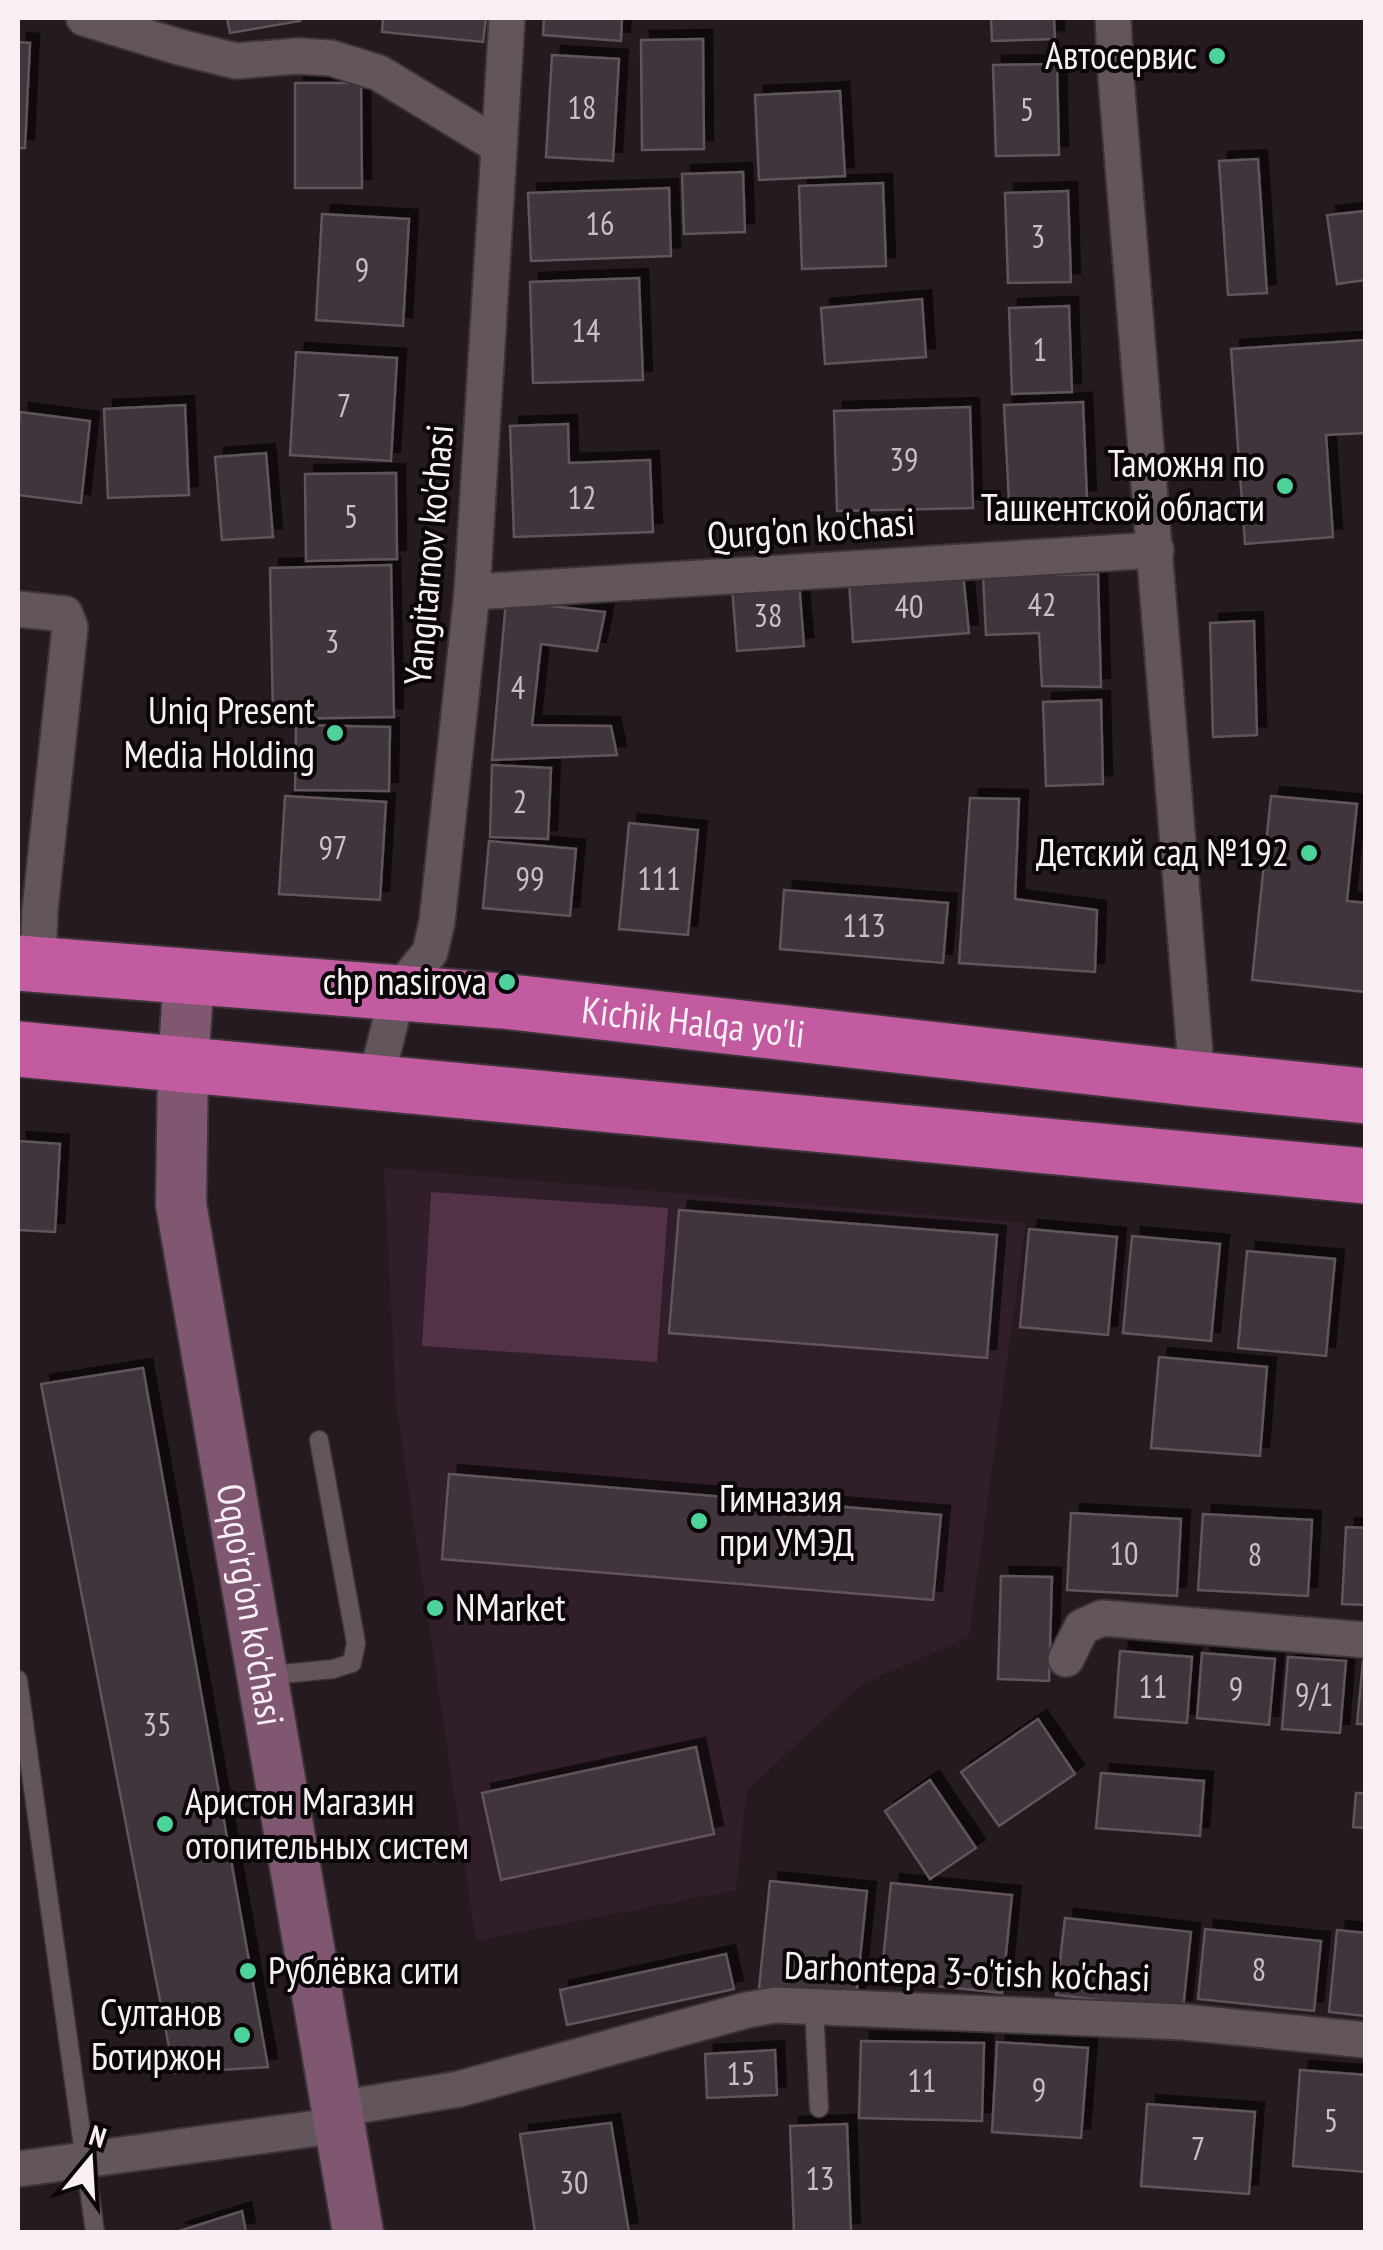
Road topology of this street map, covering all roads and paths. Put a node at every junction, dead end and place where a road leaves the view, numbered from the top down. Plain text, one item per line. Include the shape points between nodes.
1 (84, 18) edge
2 (507, 18) edge
3 (1114, 18) edge
4 (499, 146) junction
5 (1156, 550) junction
6 (472, 592) junction
7 (18, 609) edge
8 (28, 964) edge
9 (189, 976) junction
10 (398, 992) junction
11 (18, 1048) edge
12 (183, 1065) junction
13 (1197, 1080) junction
14 (376, 1083) junction
15 (1366, 1096) edge
16 (1366, 1176) edge
17 (319, 1440) dead end
18 (1366, 1640) edge
19 (1066, 1658) dead end
20 (262, 1676) junction
21 (18, 1680) edge
22 (814, 2006) junction
23 (1366, 2040) edge
24 (819, 2108) dead end
25 (338, 2117) junction
26 (86, 2161) junction
27 (18, 2170) edge
28 (95, 2232) edge
29 (358, 2232) edge

1 - 4 street via 236,61 331,58 379,73
2 - 4 street, Yangitarnov ko'chasi
3 - 5 street
4 - 6 street, Yangitarnov ko'chasi
5 - 6 street, Qurg'on ko'chasi
5 - 13 street
6 - 10 street, Yangitarnov ko'chasi via 437,922 430,952
7 - 8 street via 65,614 70,628 40,910
8 - 9 highway, Kichik Halqa yo'li
9 - 10 highway, Kichik Halqa yo'li
9 - 12 main road, Oqqo'rg'on ko'chasi
10 - 13 highway, Kichik Halqa yo'li
10 - 14 street, Yangitarnov ko'chasi
11 - 12 highway
12 - 14 highway
12 - 20 main road, Oqqo'rg'on ko'chasi via 182,1204
13 - 15 highway, Kichik Halqa yo'li
14 - 16 highway
17 - 20 lane via 356,1642 352,1663
18 - 19 street via 1102,1618 1082,1627
20 - 25 main road, Oqqo'rg'on ko'chasi
21 - 26 lane
22 - 23 street, Darhontepa 3-o'tish ko'chasi via 1183,2022
22 - 24 lane
22 - 25 street, Darhontepa 3-o'tish ko'chasi via 747,2010
25 - 26 street, Darhontepa 3-o'tish ko'chasi
25 - 29 main road, Oqqo'rg'on ko'chasi
26 - 27 street, Darhontepa 3-o'tish ko'chasi
26 - 28 lane

